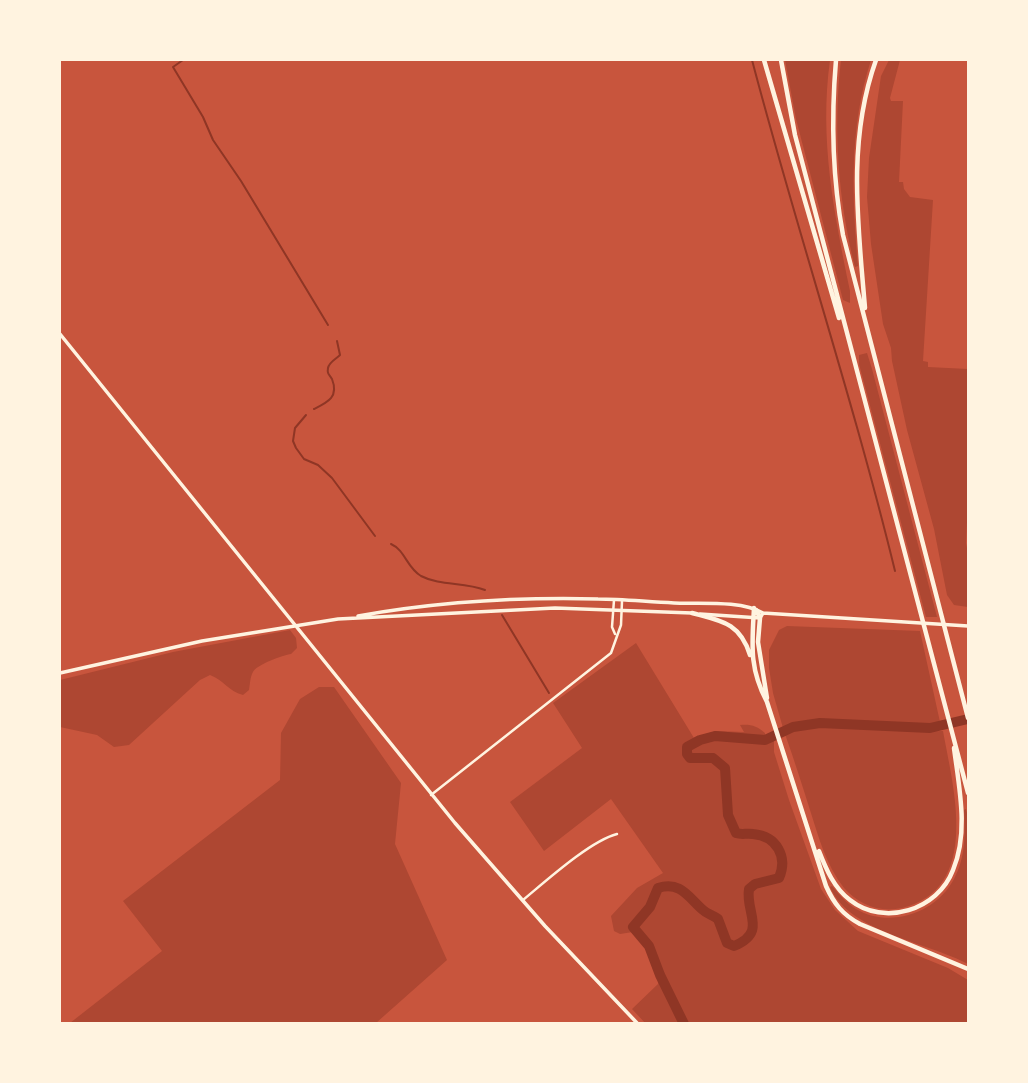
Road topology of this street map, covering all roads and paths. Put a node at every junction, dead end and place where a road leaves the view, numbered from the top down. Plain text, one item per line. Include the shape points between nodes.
1 (764, 60) edge
2 (781, 60) edge
3 (836, 60) edge
4 (876, 60) edge
5 (866, 318) junction
6 (60, 334) edge
7 (64, 341) junction
8 (60, 344) edge
9 (860, 390) junction
10 (614, 600) junction
11 (622, 601) junction
12 (754, 608) junction
13 (613, 609) junction
14 (622, 610) junction
15 (692, 613) junction
16 (759, 616) junction
17 (338, 619) junction
18 (968, 626) edge
19 (616, 636) junction
20 (753, 666) junction
21 (60, 673) edge
22 (767, 702) junction
23 (968, 718) edge
24 (952, 731) junction
25 (968, 793) edge
26 (431, 795) junction
27 (617, 834) dead end
28 (811, 834) junction
29 (522, 901) junction
30 (968, 969) edge
31 (638, 1024) edge

1 - 9 highway
2 - 9 highway via 789,113
3 - 5 highway via 832,120 835,184 850,267
4 - 5 highway via 862,113 856,169
5 - 23 highway
6 - 7 main road
7 - 8 street
7 - 26 main road
9 - 24 highway
10 - 11 main road
10 - 13 street
10 - 17 main road via 483,602
11 - 12 main road
11 - 14 street
12 - 16 highway
12 - 16 main road
13 - 14 main road
13 - 17 main road via 501,609
13 - 19 street
14 - 15 main road
14 - 19 street
15 - 16 main road
15 - 20 highway via 735,628
16 - 18 main road
16 - 20 highway
16 - 22 highway
17 - 21 main road via 177,646
19 - 26 street via 605,657
20 - 22 highway
22 - 28 highway
24 - 25 highway
24 - 28 highway via 960,839 954,870 935,896 897,913 865,909 834,883
26 - 29 main road
27 - 29 street via 603,839
28 - 30 highway via 826,886 845,914
29 - 31 main road

